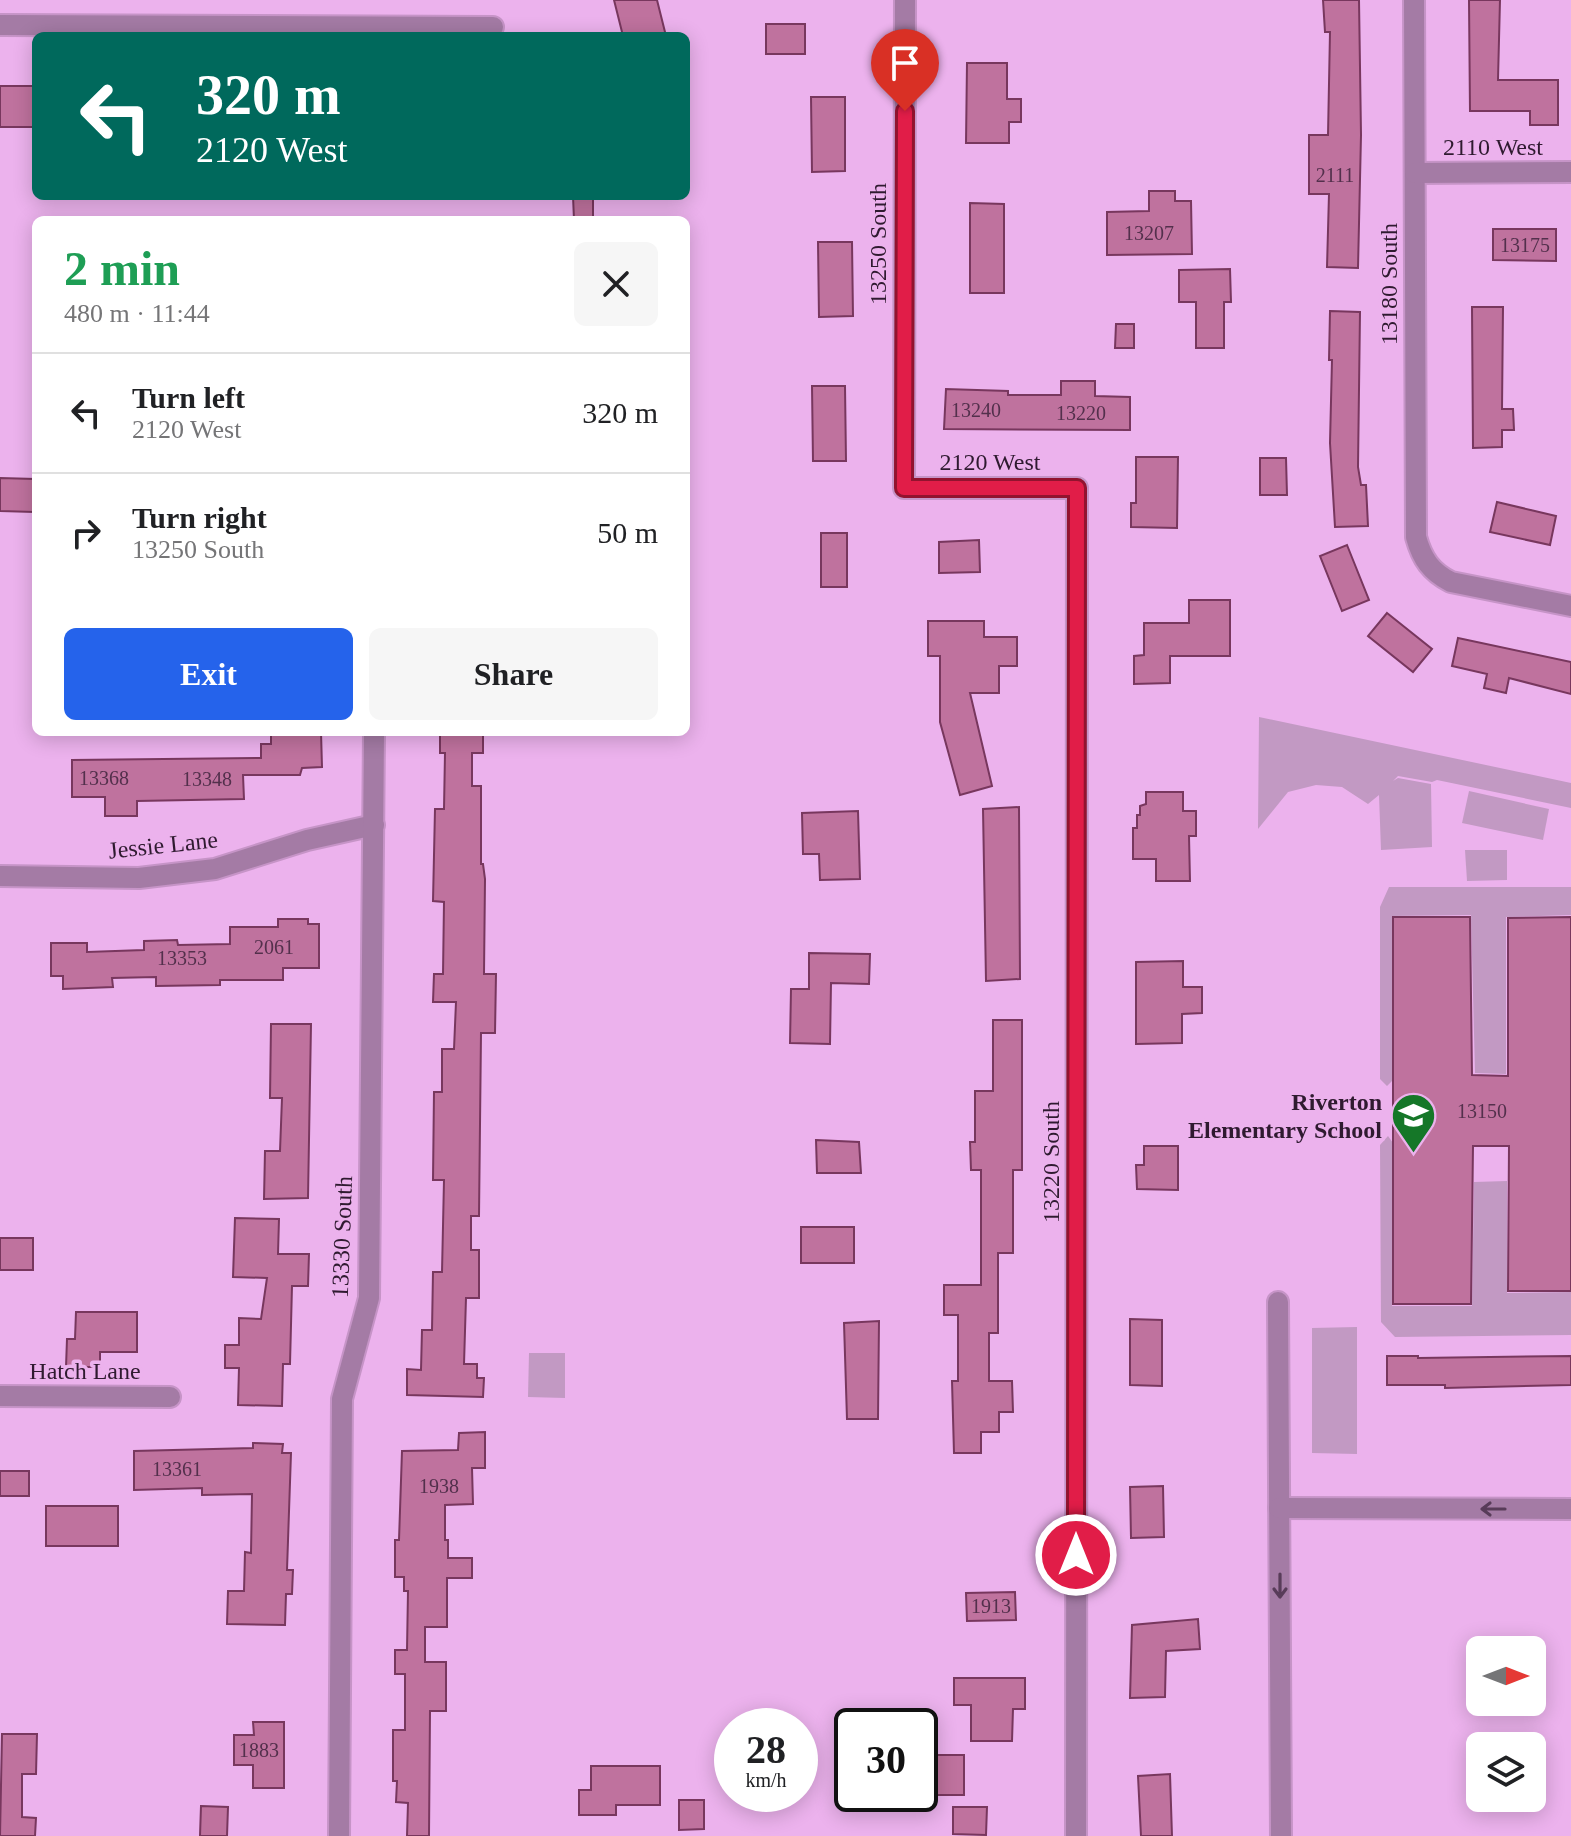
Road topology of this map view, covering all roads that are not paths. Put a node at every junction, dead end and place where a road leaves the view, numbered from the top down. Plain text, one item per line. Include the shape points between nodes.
1 (905, 0) edge
2 (1414, 0) edge
3 (0, 25) edge
4 (493, 27) dead end
5 (1571, 172) edge
6 (1415, 173) junction
7 (904, 488) joint
8 (1077, 488) joint
9 (1571, 606) edge
10 (374, 736) edge
11 (374, 825) junction
12 (0, 876) edge
13 (1278, 1302) dead end
14 (0, 1396) edge
15 (170, 1397) dead end
16 (1279, 1508) junction
17 (1571, 1509) edge
18 (339, 1836) edge
19 (1076, 1836) edge
20 (1281, 1836) edge

1 - 7 street, 13250 South
2 - 6 street, 13180 South
3 - 4 street
5 - 6 street, 2110 West
6 - 9 street, 13180 South via 1416,537 1427,565 1451,582
7 - 8 street, 2120 West
8 - 19 street, 13220 South
10 - 11 street, 13330 South
11 - 12 street, Jessie Lane via 215,869 139,878
11 - 18 street, 13330 South via 369,1298 342,1399
13 - 16 street
14 - 15 street, Hatch Lane
17 -> 16 street
16 -> 20 street

